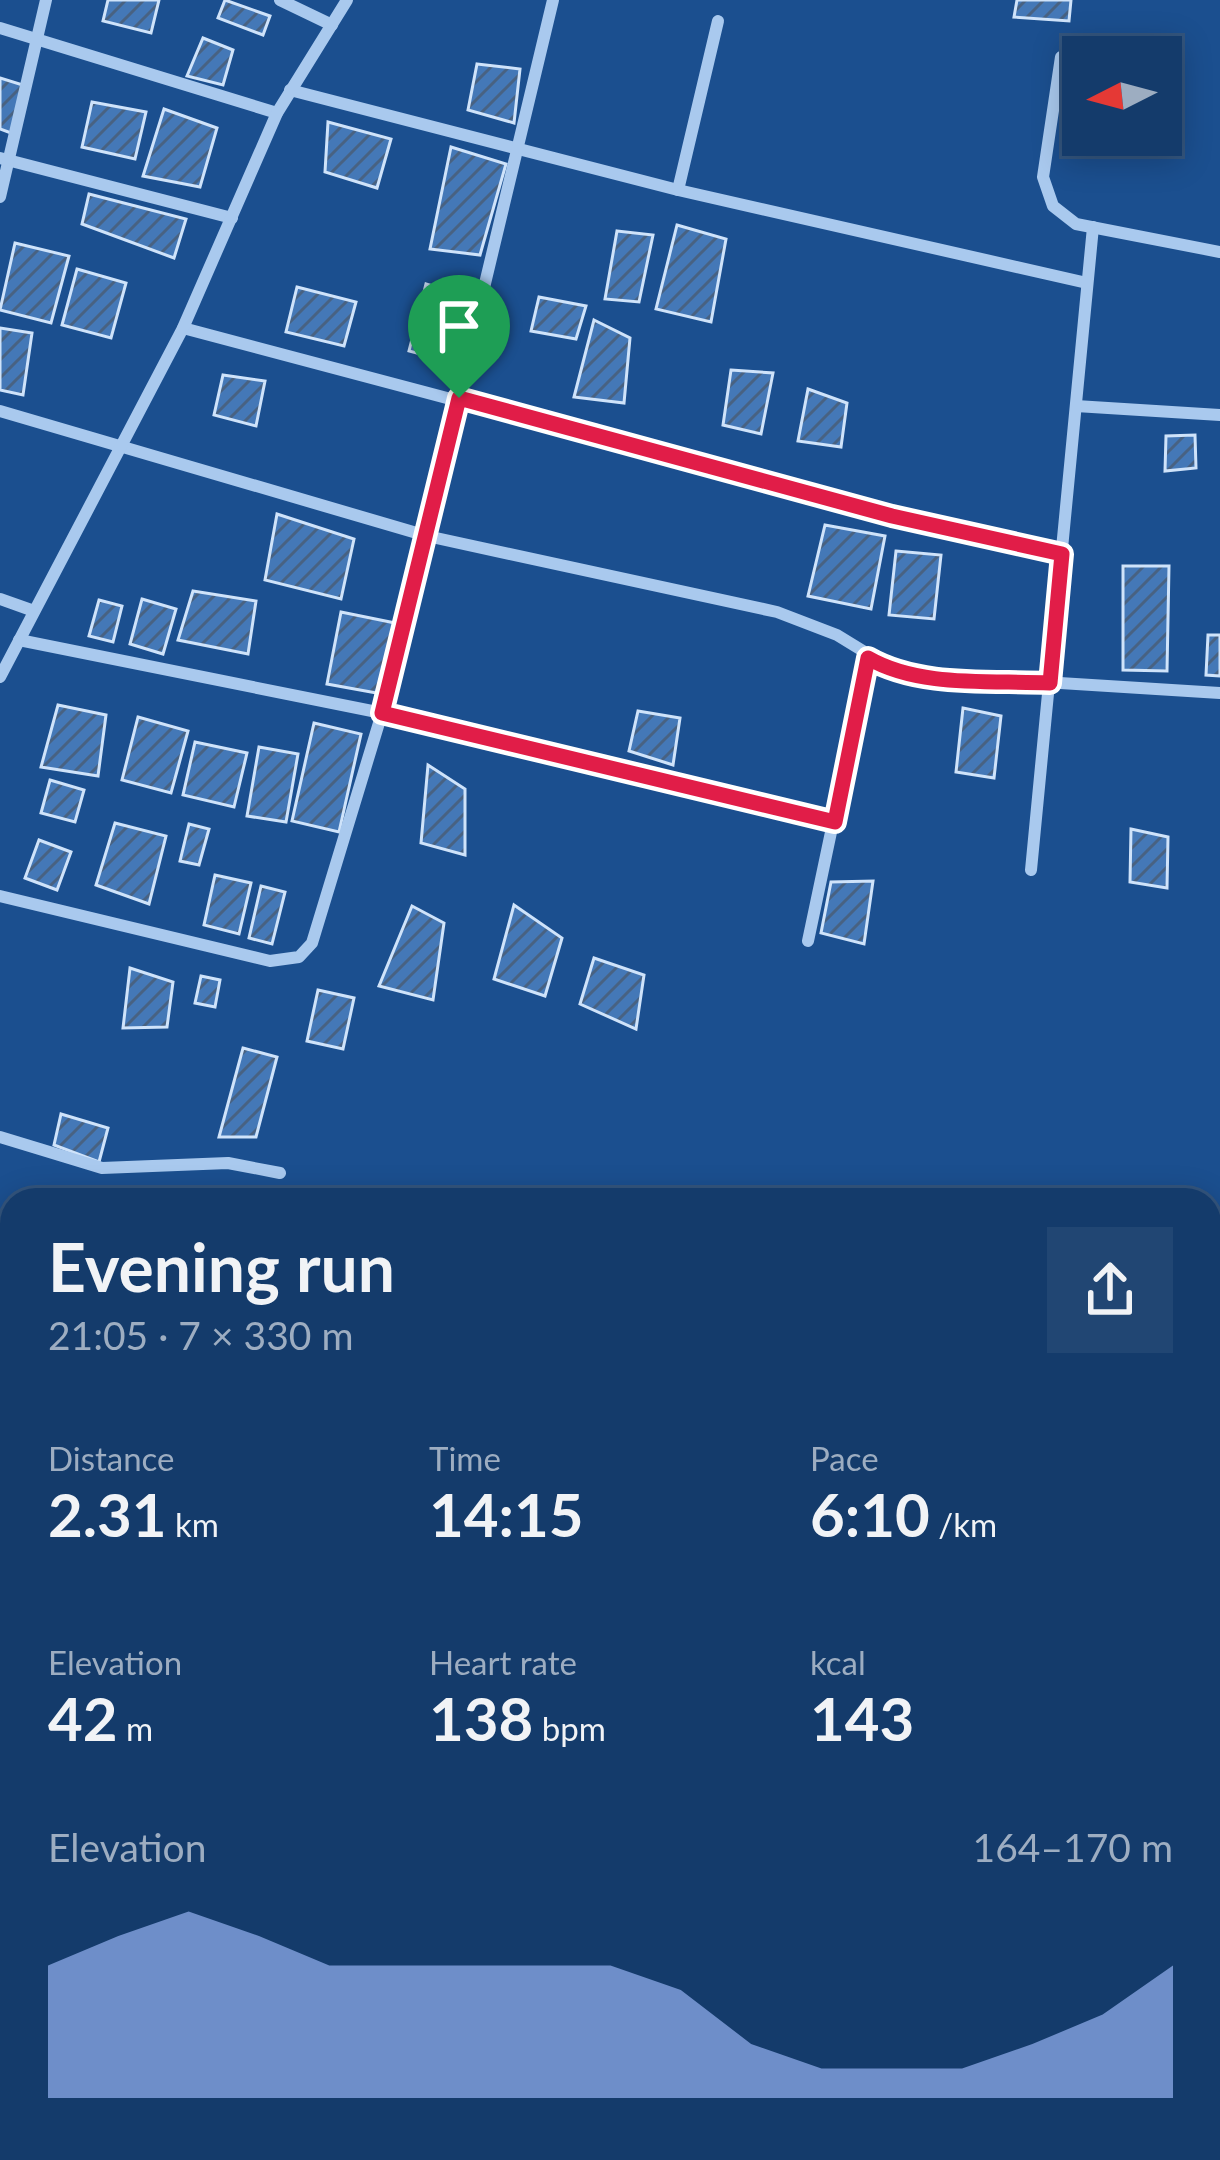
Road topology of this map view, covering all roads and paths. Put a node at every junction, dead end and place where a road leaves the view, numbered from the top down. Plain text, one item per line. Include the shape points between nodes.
1 (46, 0) edge
2 (280, 0) edge
3 (347, 0) edge
4 (553, 0) edge
5 (718, 21) dead end
6 (332, 25) junction
7 (0, 28) edge
8 (37, 40) junction
9 (1061, 57) dead end
10 (290, 90) junction
11 (277, 113) junction
12 (517, 148) junction
13 (4, 159) edge
14 (678, 190) junction
15 (0, 197) edge
16 (232, 218) junction
17 (1093, 226) junction
18 (1220, 252) edge
19 (1087, 283) junction
20 (183, 328) junction
21 (459, 398) junction
22 (1076, 406) junction
23 (0, 411) edge
24 (1220, 415) edge
25 (120, 448) junction
26 (427, 536) junction
27 (1062, 554) junction
28 (0, 599) edge
29 (34, 610) junction
30 (19, 640) junction
31 (868, 658) junction
32 (0, 676) edge
33 (1050, 683) junction
34 (1220, 693) edge
35 (382, 713) junction
36 (835, 822) junction
37 (1030, 870) dead end
38 (0, 896) edge
39 (808, 941) dead end
40 (0, 1137) edge
41 (280, 1173) dead end

1 - 8 street
2 - 6 street
3 - 6 street
4 - 12 street
5 - 14 street
6 - 10 street
7 - 8 street
8 - 11 street
8 - 13 street
9 - 17 street via 1044,187 1065,217
10 - 11 street
10 - 12 street
11 - 16 street
12 - 14 street
12 - 21 street
13 - 15 street
13 - 16 street
14 - 19 street
16 - 20 street
17 - 18 street
17 - 19 street
19 - 22 street
20 - 21 street
20 - 25 street
21 - 26 street
21 - 27 street
22 - 24 street
22 - 27 street
23 - 25 street
25 - 26 street
25 - 29 street
26 - 31 street via 777,612 837,635
26 - 35 street
27 - 33 street
28 - 29 street
29 - 30 street
30 - 32 street
30 - 35 street
31 - 33 street via 915,676
31 - 36 street
33 - 34 street
33 - 37 street
35 - 36 street
35 - 38 street via 312,943 299,957 270,961
36 - 39 street
40 - 41 street via 103,1168 228,1163

